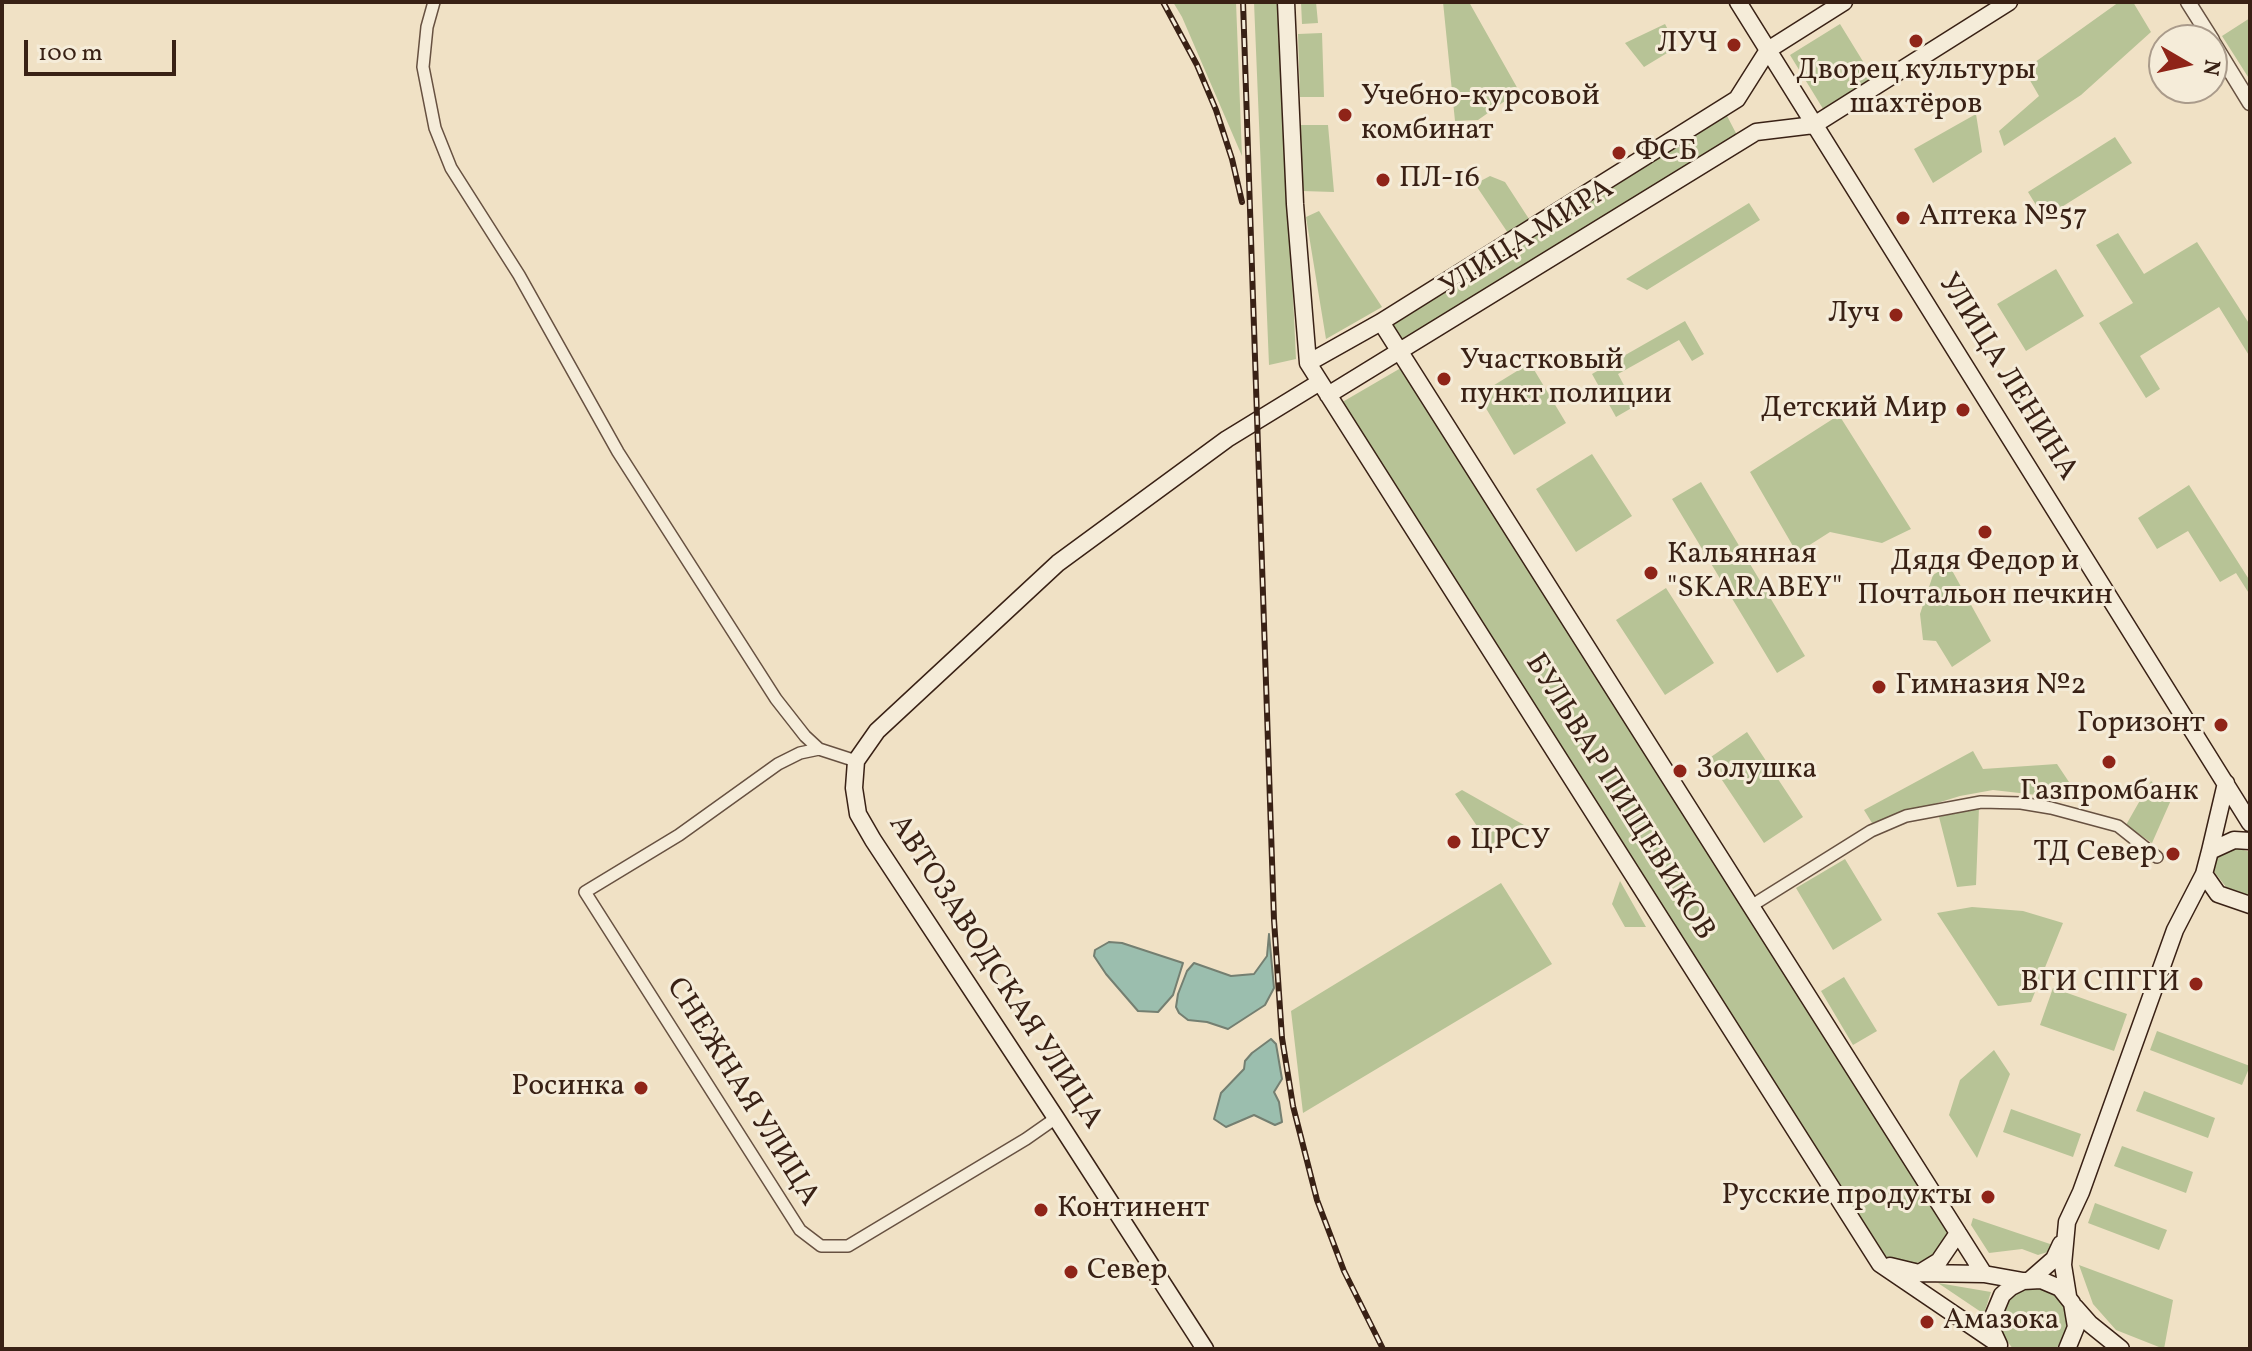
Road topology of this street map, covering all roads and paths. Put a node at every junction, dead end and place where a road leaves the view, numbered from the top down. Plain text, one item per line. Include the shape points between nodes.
1 (434, 2) edge
2 (1286, 2) edge
3 (1738, 2) edge
4 (1844, 2) edge
5 (2009, 2) edge
6 (2188, 2) edge
7 (2202, 24) edge
8 (1768, 50) junction
9 (2228, 67) edge
10 (2250, 103) edge
11 (1814, 125) junction
12 (1381, 322) junction
13 (1401, 351) junction
14 (1308, 363) junction
15 (1324, 388) junction
16 (819, 749) junction
17 (856, 761) junction
18 (2226, 783) junction
19 (2250, 823) edge
20 (2250, 841) edge
21 (2210, 851) junction
22 (2157, 857) dead end
23 (2204, 874) junction
24 (2218, 894) junction
25 (2190, 898) junction
26 (2250, 905) edge
27 (1751, 906) junction
28 (1056, 1118) junction
29 (1958, 1233) junction
30 (2065, 1236) junction
31 (1880, 1264) junction
32 (1919, 1273) junction
33 (1984, 1274) junction
34 (2027, 1280) junction
35 (2070, 1299) junction
36 (2000, 1347) edge
37 (1205, 1349) edge
38 (2067, 1349) edge
39 (2121, 1349) edge

1 - 16 street via 424,76 435,128 451,168 513,265 634,478 776,699
2 - 14 main road
3 - 8 main road, УЛИЦА ЛЕНИНА
4 - 8 main road, УЛИЦА МИРА
5 - 11 main road, УЛИЦА МИРА
6 - 7 street
8 - 11 main road, УЛИЦА ЛЕНИНА
8 - 12 main road, УЛИЦА МИРА via 1737,99
9 - 10 street
11 - 13 main road, УЛИЦА МИРА via 1756,132
11 - 18 main road, УЛИЦА ЛЕНИНА
12 - 13 main road, БУЛЬВАР ПИЩЕВИКОВ
12 - 14 main road, УЛИЦА МИРА
13 - 15 main road, УЛИЦА МИРА
13 - 27 main road, БУЛЬВАР ПИЩЕВИКОВ
14 - 15 main road, БУЛЬВАР ПИЩЕВИКОВ
15 - 17 main road via 1227,439 1058,563 877,731
15 - 31 main road, БУЛЬВАР ПИЩЕВИКОВ
16 - 17 street
16 - 28 street, СНЕЖНАЯ УЛИЦА via 778,764 679,835 585,892 800,1230 821,1246 848,1246
17 - 28 main road, АВТОЗАВОДСКАЯ УЛИЦА via 858,814
18 - 19 main road, УЛИЦА ЛЕНИНА
18 - 21 main road
20 - 21 main road via 2234,840
21 - 23 main road
22 - 27 street via 2118,826 2051,808 1981,802 1906,816 1871,831
23 - 24 main road
23 - 25 main road
24 - 25 main road
24 - 26 main road
25 - 30 main road
27 - 29 main road, БУЛЬВАР ПИЩЕВИКОВ
28 - 37 main road, АВТОЗАВОДСКАЯ УЛИЦА
29 - 32 main road via 1939,1261
29 - 33 main road, БУЛЬВАР ПИЩЕВИКОВ
30 - 34 main road via 2054,1259
30 - 35 main road via 2063,1265
31 - 32 main road
31 - 36 main road, БУЛЬВАР ПИЩЕВИКОВ
32 - 33 main road
33 - 34 main road
34 - 35 main road via 2051,1283
34 - 36 main road, БУЛЬВАР ПИЩЕВИКОВ via 2011,1287 1995,1306 1993,1332
35 - 38 main road via 2076,1327
35 - 39 main road

